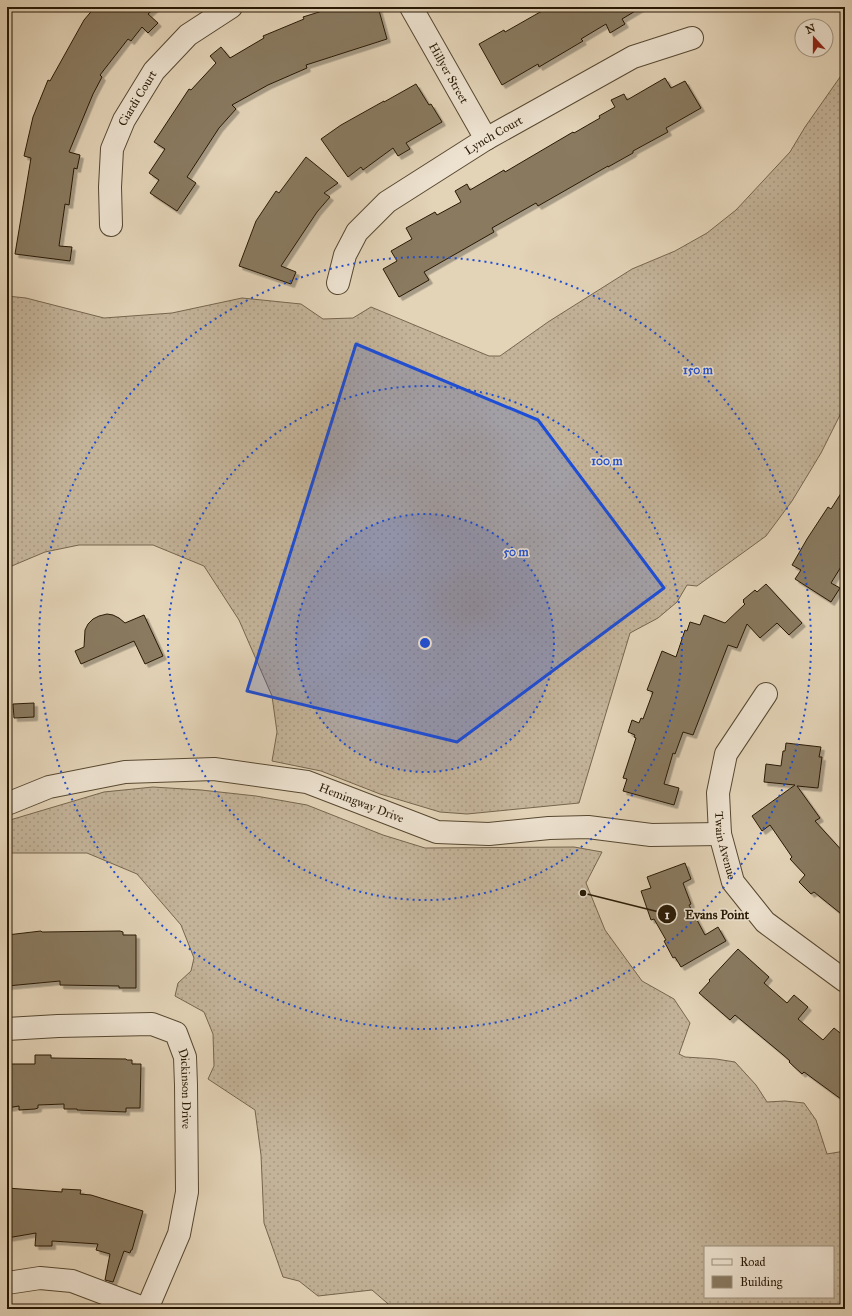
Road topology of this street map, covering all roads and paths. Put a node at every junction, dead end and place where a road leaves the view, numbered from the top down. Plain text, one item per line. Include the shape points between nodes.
1 (231, 7) edge
2 (411, 7) edge
3 (692, 38) dead end
4 (486, 139) junction
5 (112, 225) dead end
6 (338, 283) dead end
7 (766, 694) dead end
8 (7, 804) edge
9 (720, 834) junction
10 (845, 981) edge
11 (7, 1029) edge
12 (7, 1283) edge
13 (147, 1309) edge

1 - 5 street, Ciardi Court via 188,36 154,71 124,120 112,149
2 - 4 street, Hillyer Street
3 - 4 street, Lynch Court via 633,57
4 - 6 street, Lynch Court via 387,202 357,232 345,255
7 - 9 street, Twain Avenue via 726,754 718,792
8 - 9 street, Hemingway Drive via 49,787 125,772 214,769 307,782 437,832 489,834 588,827 651,835
9 - 10 street, Twain Avenue via 733,882 765,922
11 - 13 street, Dickinson Drive via 152,1024 176,1033 185,1057 187,1192 179,1234
12 - 13 street via 40,1278 72,1281

